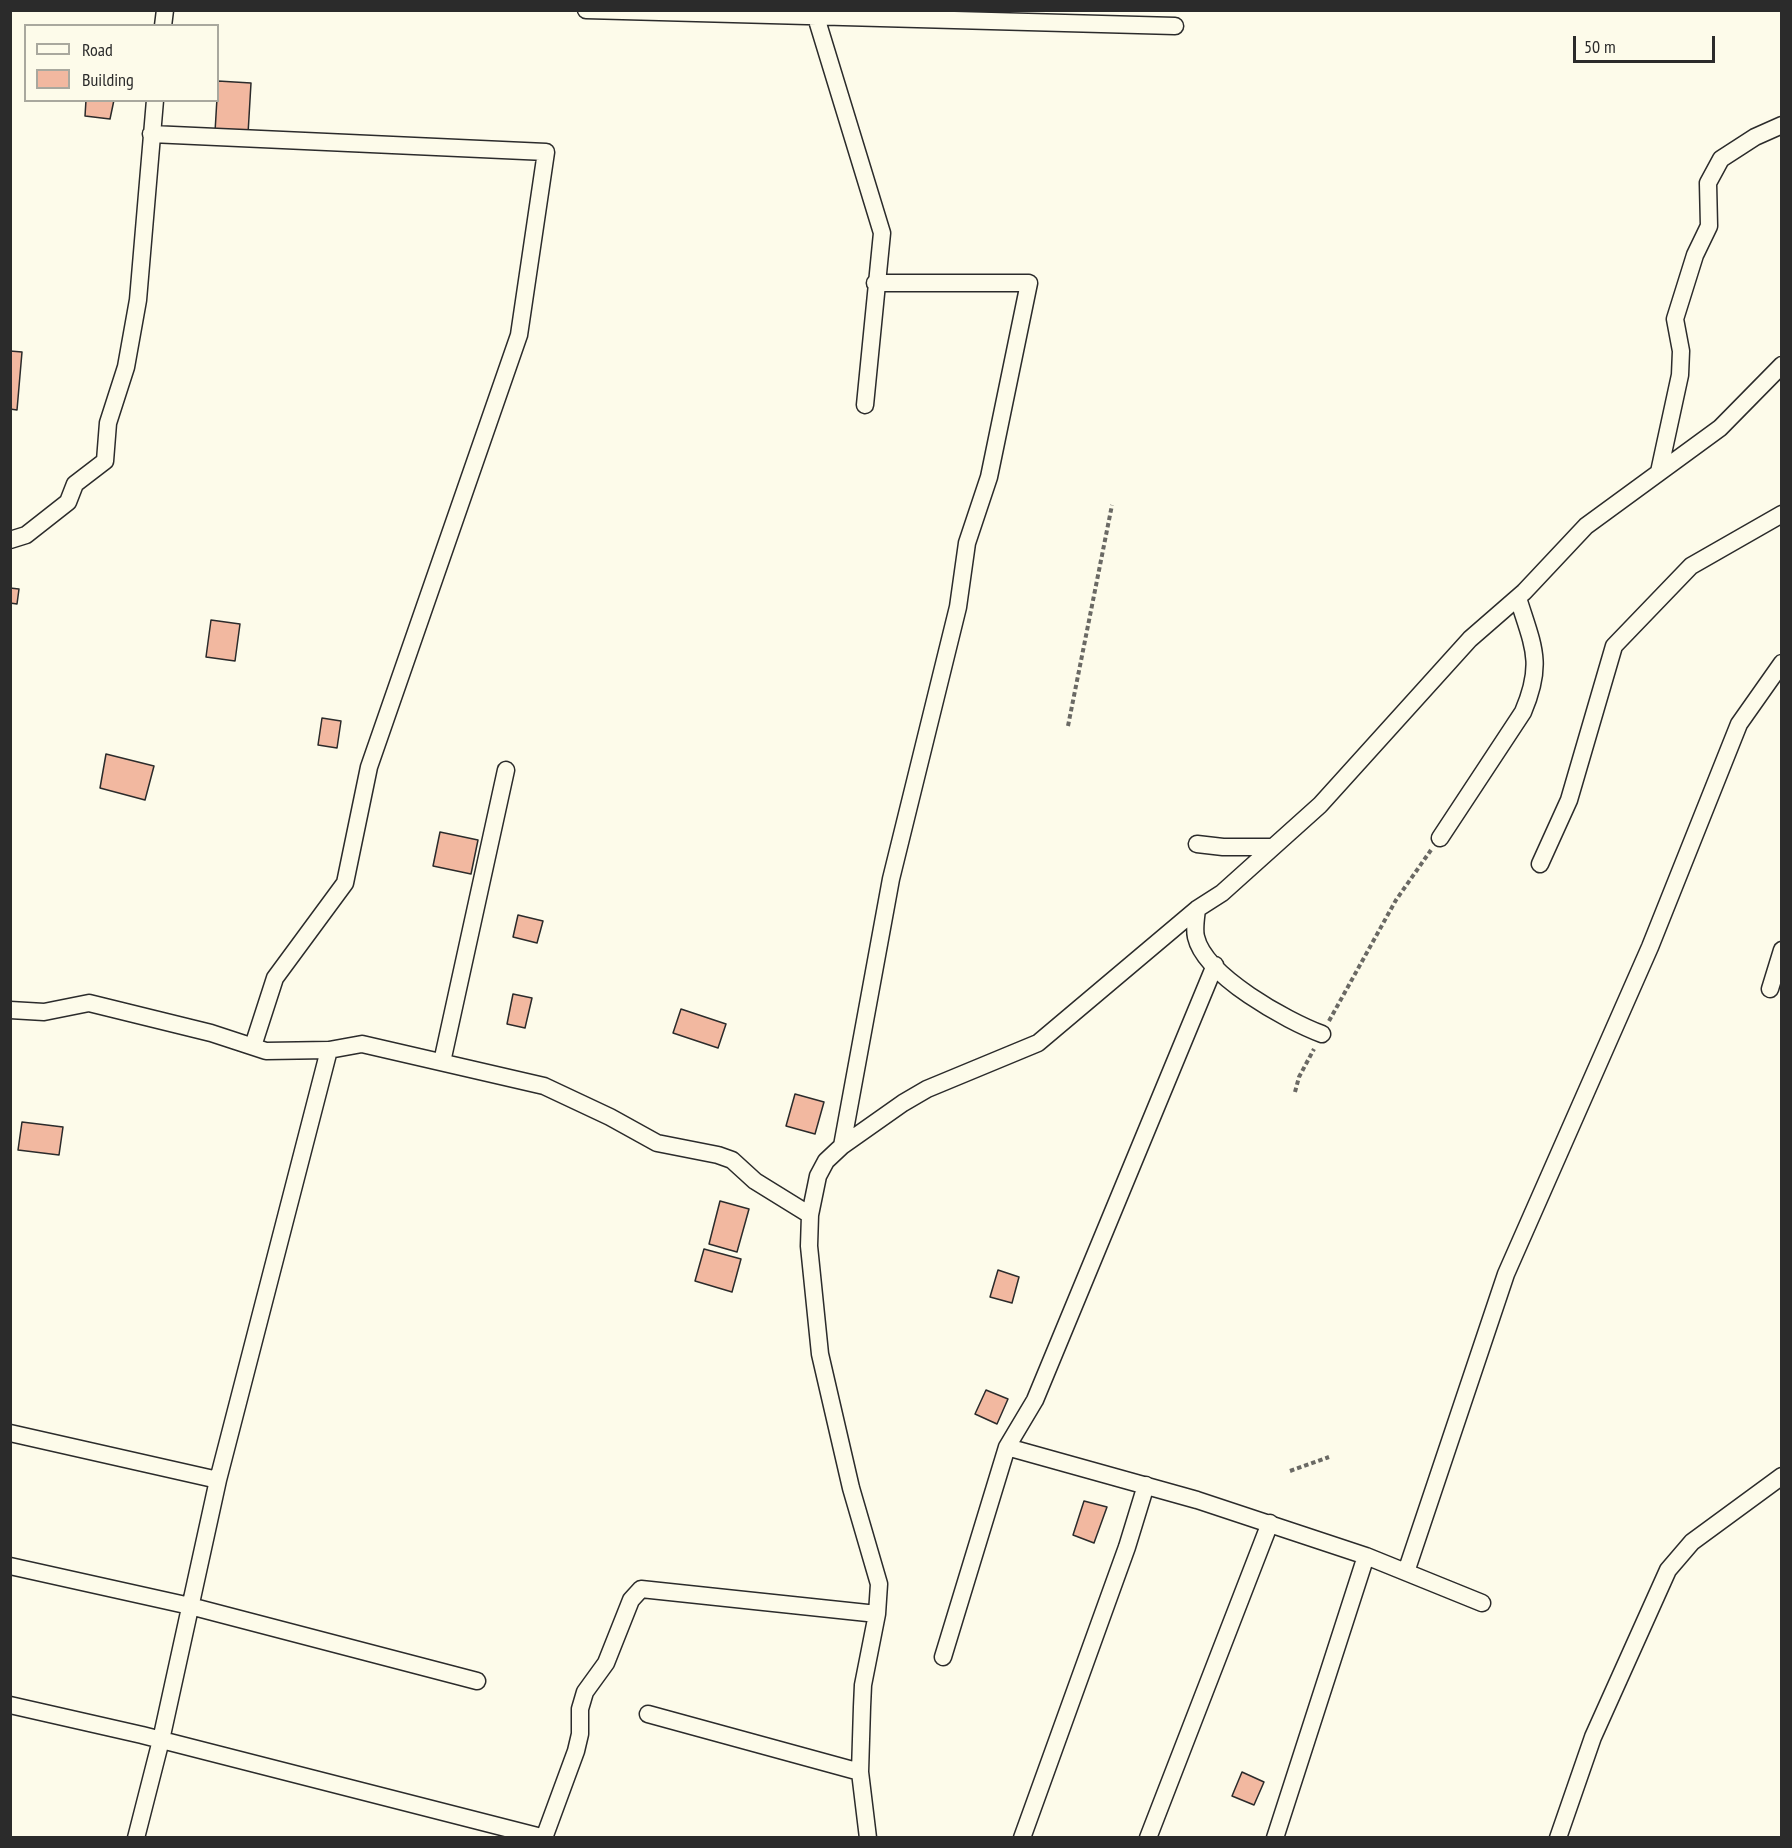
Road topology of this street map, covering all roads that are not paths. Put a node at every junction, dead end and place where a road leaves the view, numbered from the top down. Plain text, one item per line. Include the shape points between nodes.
1 (586, 10) edge
2 (816, 17) junction
3 (1175, 26) dead end
4 (155, 102) edge
5 (1782, 125) edge
6 (151, 134) junction
7 (875, 283) junction
8 (1782, 365) edge
9 (865, 405) dead end
10 (1659, 472) junction
11 (1782, 514) edge
12 (10, 540) edge
13 (1518, 598) junction
14 (1782, 663) edge
15 (506, 770) dead end
16 (1440, 838) road end
17 (1197, 844) dead end
18 (1273, 847) junction
19 (1540, 864) dead end
20 (1197, 909) junction
21 (1782, 950) edge
22 (1215, 966) junction
23 (1770, 989) dead end
24 (10, 1010) edge
25 (1322, 1034) road end
26 (253, 1046) junction
27 (329, 1050) junction
28 (442, 1062) junction
29 (842, 1146) junction
30 (810, 1215) junction
31 (10, 1433) edge
32 (1007, 1447) junction
33 (1782, 1476) edge
34 (218, 1480) junction
35 (1146, 1485) junction
36 (1270, 1523) junction
37 (1366, 1556) junction
38 (10, 1566) edge
39 (1406, 1572) junction
40 (1482, 1603) dead end
41 (190, 1606) junction
42 (877, 1614) junction
43 (943, 1657) dead end
44 (477, 1681) dead end
45 (10, 1705) edge
46 (648, 1714) dead end
47 (161, 1740) junction
48 (860, 1772) junction
49 (544, 1837) edge
50 (136, 1838) edge
51 (868, 1838) edge
52 (1022, 1838) edge
53 (1148, 1838) edge
54 (1275, 1838) edge
55 (1558, 1838) edge

1 - 2 street
2 - 3 street
2 - 7 street via 882,233
4 - 6 street
5 - 10 street via 1721,159 1708,183 1709,226 1695,255 1675,319 1681,351 1680,375
6 - 12 street via 138,300 126,367 108,423 105,461 75,484 68,502 26,535
6 - 26 street via 546,152 519,335 369,767 345,883 275,978
7 - 9 street
7 - 29 street via 1029,283 989,477 967,543 958,607 891,879
8 - 10 street via 1720,428
10 - 13 street via 1586,526
11 - 19 street via 1691,566 1614,646 1569,800
13 - 16 street via 1535,653 1533,689 1523,712
13 - 18 street via 1470,639 1320,805
14 - 39 street via 1739,724 1650,947 1506,1275
15 - 28 street
17 - 18 street
18 - 20 street
20 - 22 street via 1196,938
20 - 29 street via 1038,1043 927,1089
21 - 23 street
22 - 25 street via 1258,1002 1290,1022
22 - 32 street via 1035,1400
24 - 26 street via 44,1012 89,1003
26 - 27 street via 280,1052
27 - 28 street via 362,1044
27 - 34 street
28 - 30 street via 544,1086 657,1143 732,1160 755,1181
29 - 30 street via 826,1161 818,1176
30 - 42 street via 812,1296 820,1354 851,1488 876,1574
31 - 34 street
32 - 35 street
32 - 43 street
33 - 55 street via 1692,1542 1668,1570 1593,1737
34 - 41 street
35 - 36 street
35 - 52 street
36 - 37 street
36 - 53 street
37 - 39 street
37 - 54 street
38 - 41 street
39 - 40 street
41 - 44 street
41 - 47 street
42 - 48 street via 863,1685
42 - 49 street via 640,1589 631,1600 606,1663 585,1692 576,1751
45 - 47 street
46 - 48 street
47 - 49 street
47 - 50 street
48 - 51 street

